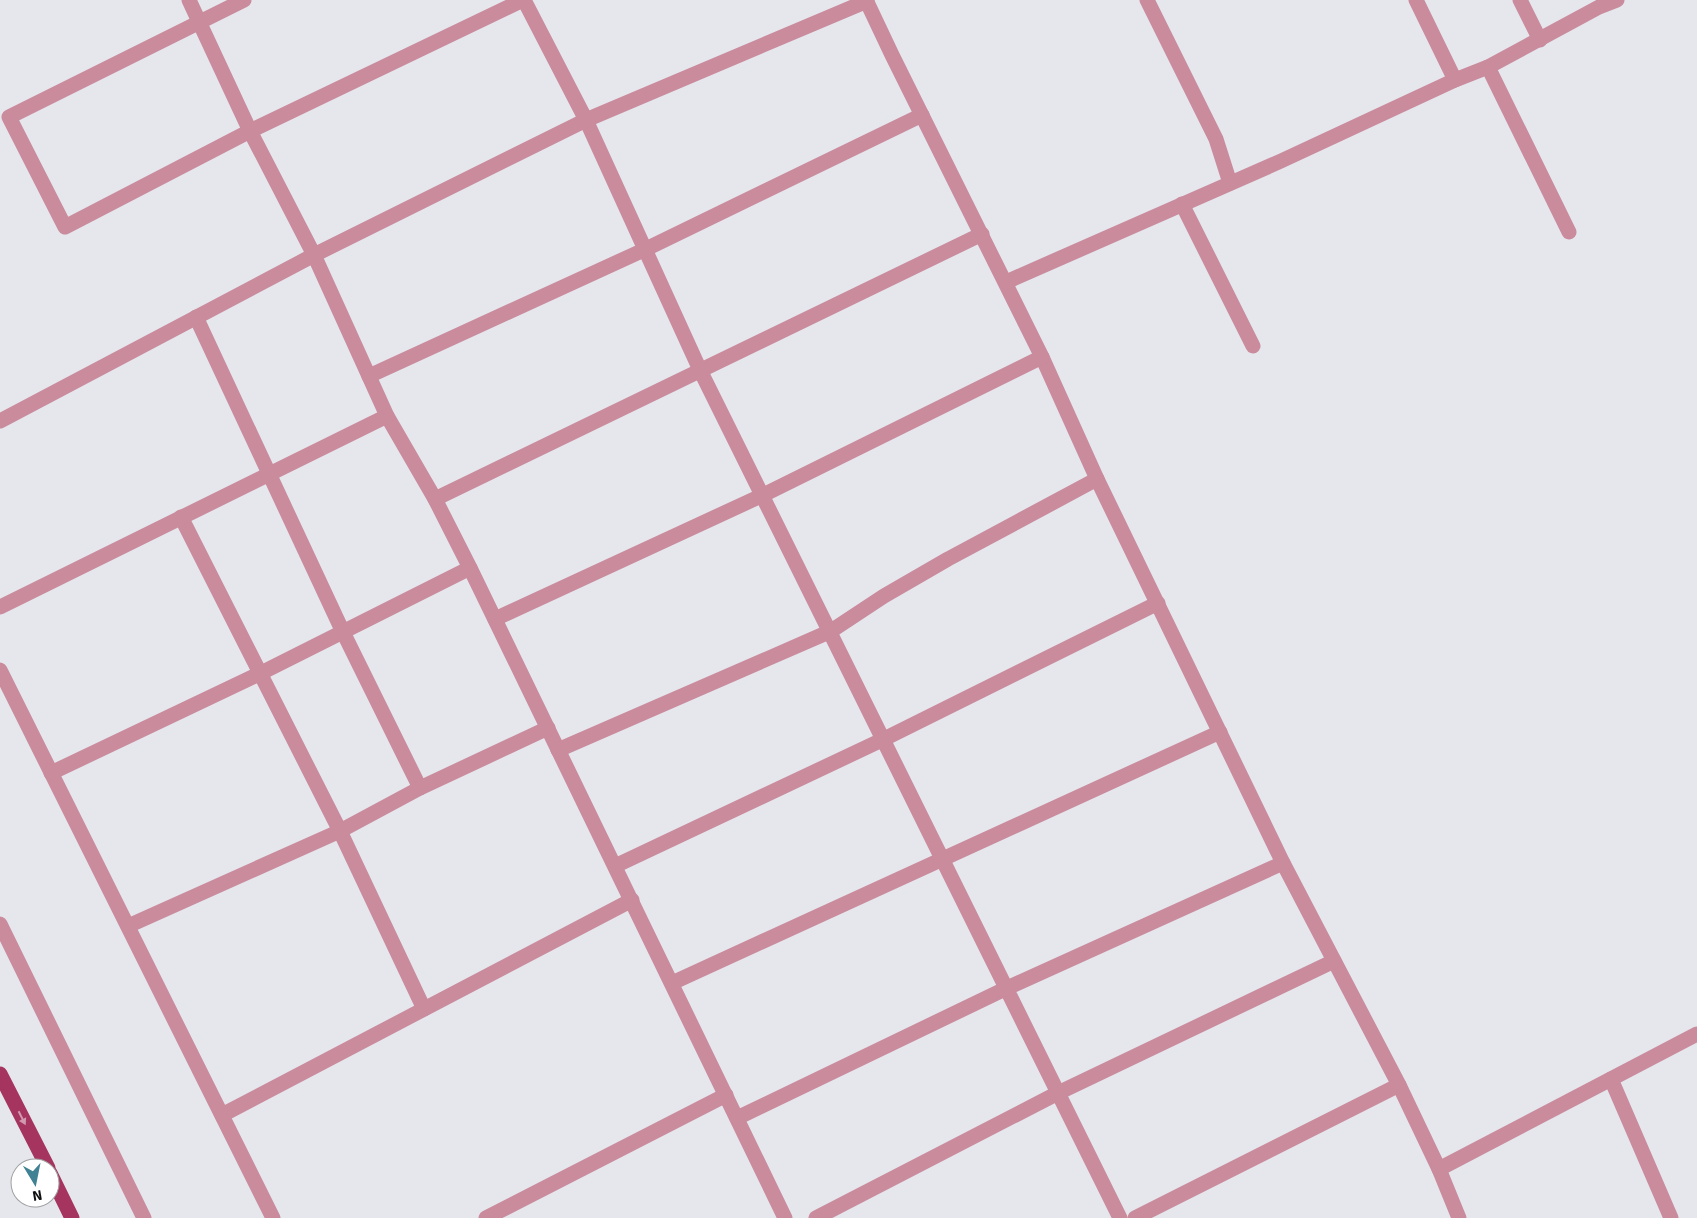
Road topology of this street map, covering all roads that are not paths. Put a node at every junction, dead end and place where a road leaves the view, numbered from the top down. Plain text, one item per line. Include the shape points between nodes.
1 (189, 0) edge
2 (244, 0) edge
3 (524, 0) edge
4 (867, 0) edge
5 (1147, 0) edge
6 (1416, 0) edge
7 (1520, 0) edge
8 (1616, 0) edge
9 (200, 21) junction
10 (1540, 40) junction
11 (1488, 67) junction
12 (1455, 80) junction
13 (922, 115) junction
14 (5, 119) edge
15 (586, 120) junction
16 (250, 131) junction
17 (1230, 183) junction
18 (1182, 204) junction
19 (1568, 232) dead end
20 (982, 234) junction
21 (646, 249) junction
22 (314, 255) junction
23 (1006, 282) junction
24 (196, 317) junction
25 (1253, 346) dead end
26 (1042, 357) junction
27 (700, 370) junction
28 (369, 376) junction
29 (387, 416) junction
30 (0, 421) edge
31 (271, 474) junction
32 (1097, 479) junction
33 (763, 494) junction
34 (435, 499) junction
35 (181, 517) junction
36 (470, 568) junction
37 (1158, 603) junction
38 (0, 607) edge
39 (495, 619) junction
40 (342, 630) junction
41 (831, 631) junction
42 (0, 670) edge
43 (261, 673) junction
44 (548, 728) junction
45 (1220, 732) junction
46 (884, 739) junction
47 (558, 750) junction
48 (51, 773) junction
49 (420, 788) junction
50 (340, 831) junction
51 (943, 859) junction
52 (1283, 863) junction
53 (615, 866) junction
54 (632, 900) junction
55 (0, 924) edge
56 (128, 926) junction
57 (1334, 961) junction
58 (672, 983) junction
59 (1007, 988) junction
60 (424, 1009) junction
61 (1697, 1034) edge
62 (0, 1074) edge
63 (1611, 1079) junction
64 (1399, 1084) junction
65 (1058, 1093) junction
66 (726, 1095) junction
67 (222, 1114) junction
68 (737, 1118) junction
69 (43, 1158) edge
70 (1439, 1169) junction
71 (60, 1193) edge
72 (72, 1218) edge
73 (144, 1218) edge
74 (273, 1218) edge
75 (486, 1218) edge
76 (785, 1218) edge
77 (816, 1218) edge
78 (1120, 1218) edge
79 (1136, 1218) edge
80 (1458, 1218) edge
81 (1671, 1218) edge

1 - 9 street
2 - 9 street
3 - 15 street
3 - 16 street
4 - 13 street
4 - 15 street
5 - 17 street via 1216,139
6 - 12 street
7 - 10 street
8 - 10 street
9 - 14 street
9 - 16 street
10 - 11 street
11 - 12 street
11 - 19 street
12 - 17 street
13 - 20 street
13 - 21 street
14 - 16 street via 65,227
15 - 21 street
15 - 22 street
16 - 22 street
17 - 18 street
18 - 23 street
18 - 25 street
20 - 23 street
20 - 27 street
21 - 27 street
21 - 28 street
22 - 24 street
22 - 28 street
23 - 26 street
24 - 30 street
24 - 31 street
26 - 32 street
26 - 33 street
27 - 33 street
27 - 34 street
28 - 29 street
29 - 31 street
29 - 34 street
31 - 35 street
31 - 40 street
32 - 37 street
32 - 41 street via 948,559
33 - 39 street
33 - 41 street
34 - 36 street
35 - 38 street
35 - 43 street
36 - 39 street
36 - 40 street
37 - 45 street
37 - 46 street
39 - 44 street
40 - 43 street
40 - 49 street
41 - 46 street
41 - 47 street
42 - 48 street
43 - 48 street
43 - 50 street
44 - 47 street
44 - 49 street
45 - 51 street
45 - 52 street
46 - 51 street
46 - 53 street
47 - 53 street
48 - 56 street
49 - 50 street
50 - 56 street
50 - 60 street
51 - 58 street
51 - 59 street
52 - 57 street
52 - 59 street
53 - 54 street
54 - 58 street
54 - 60 street
55 - 73 street
56 - 67 street
57 - 64 street
57 - 65 street
58 - 66 street
59 - 65 street
59 - 68 street
60 - 67 street
61 - 63 street
62 -> 69 main road
63 - 70 street
63 - 81 street
64 - 70 street
64 - 79 street
65 - 77 street
65 - 78 street
66 - 68 street
66 - 75 street
67 - 74 street
68 - 76 street
70 - 80 street
71 - 72 main road

